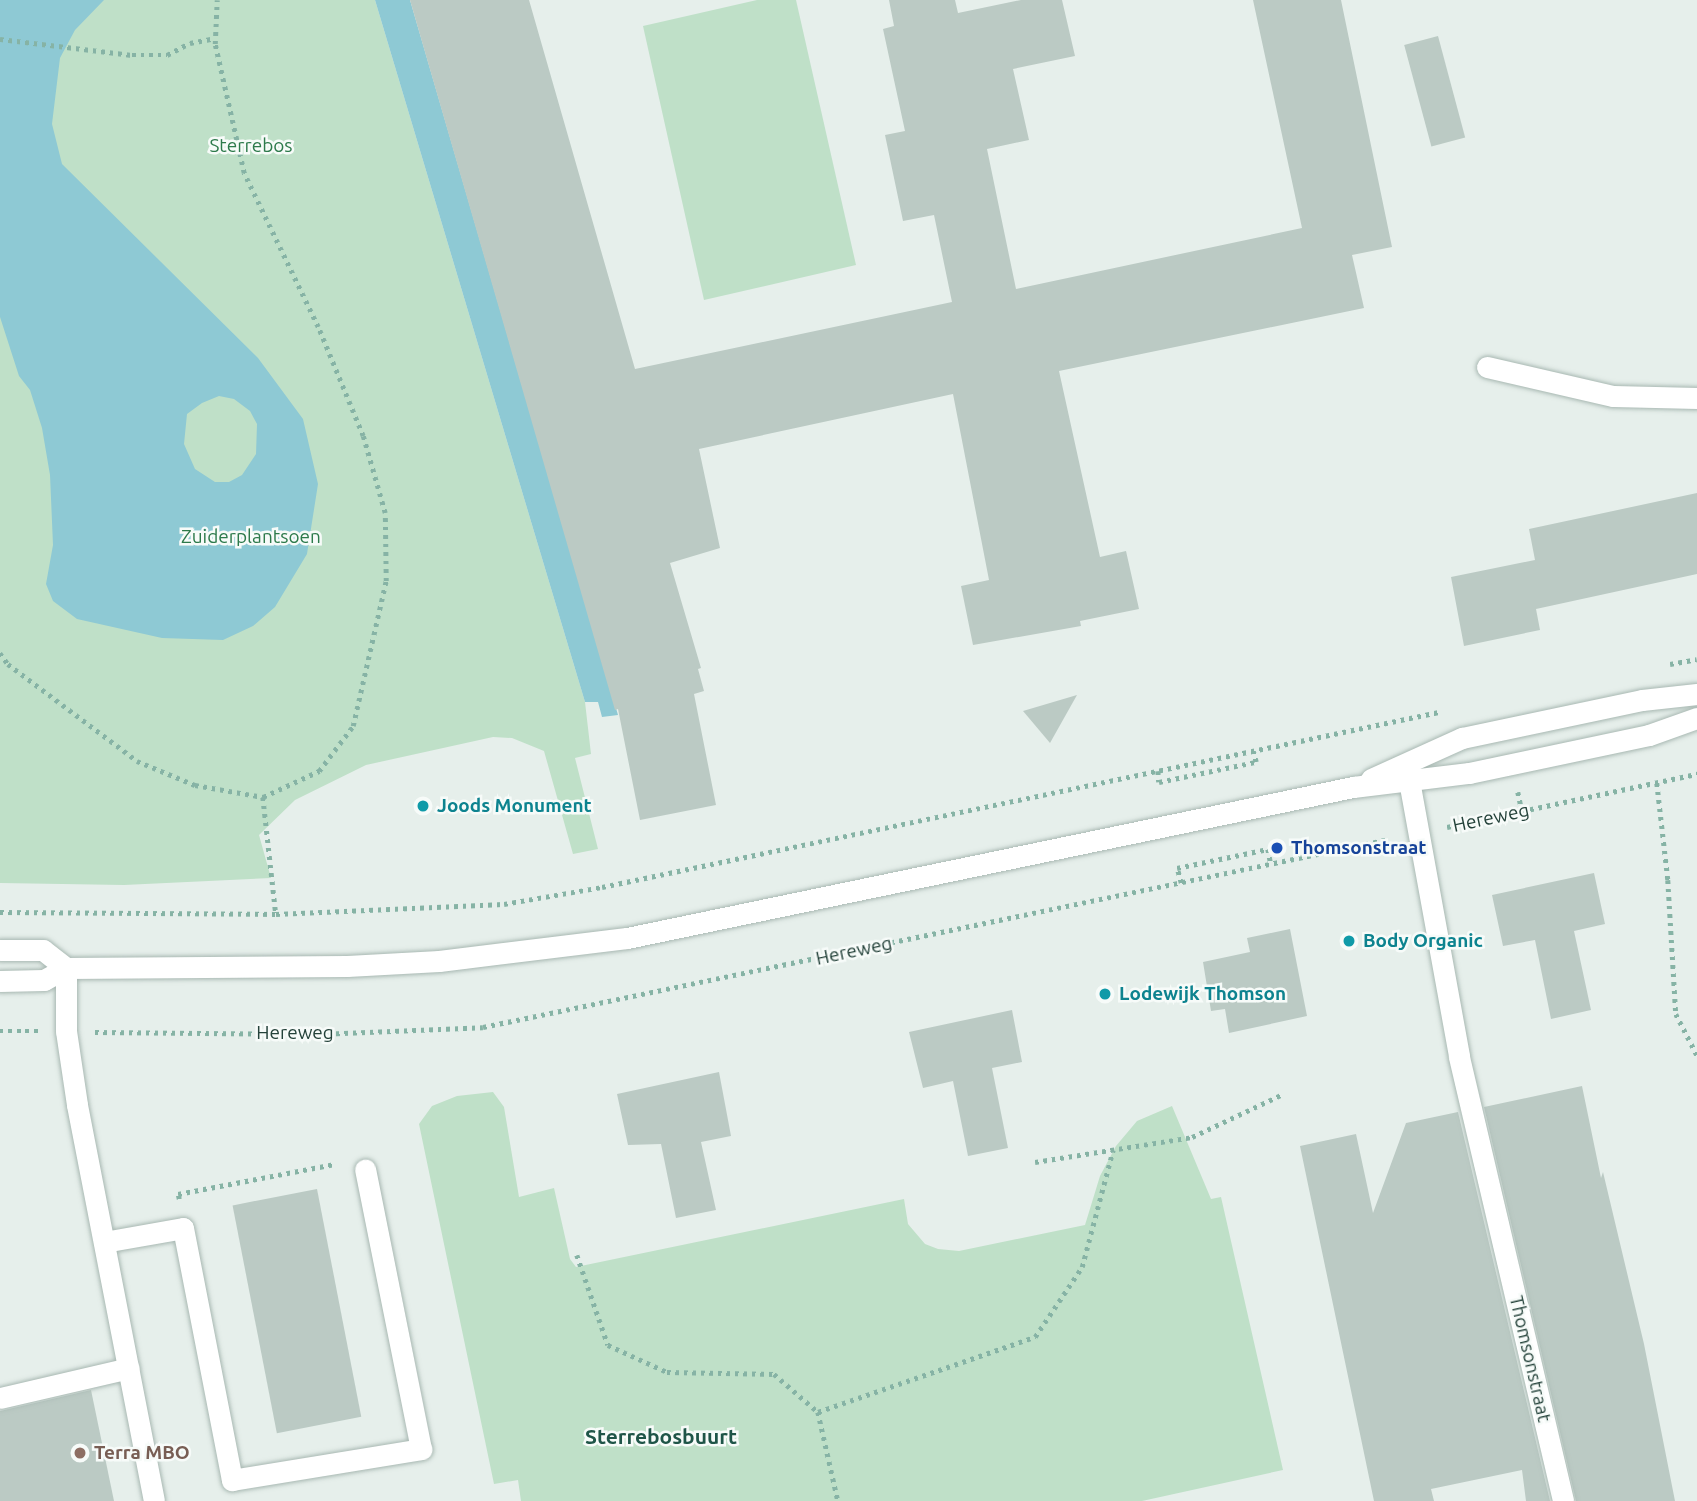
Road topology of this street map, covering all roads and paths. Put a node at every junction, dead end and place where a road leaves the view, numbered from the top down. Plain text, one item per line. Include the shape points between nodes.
1 (217, 0) edge
2 (215, 38) junction
3 (0, 39) edge
4 (1487, 367) dead end
5 (1697, 398) edge
6 (0, 653) edge
7 (1697, 694) edge
8 (1449, 710) dead end
9 (1697, 718) edge
10 (1253, 751) junction
11 (1158, 771) junction
12 (1407, 772) junction
13 (1697, 774) edge
14 (1657, 783) junction
15 (263, 797) junction
16 (1418, 833) junction
17 (1271, 864) junction
18 (1181, 883) junction
19 (0, 912) edge
20 (276, 914) junction
21 (0, 950) edge
22 (66, 968) junction
23 (0, 981) edge
24 (0, 1031) edge
25 (66, 1031) junction
26 (1697, 1055) edge
27 (1283, 1094) dead end
28 (1113, 1150) junction
29 (1035, 1162) dead end
30 (365, 1170) joint
31 (178, 1194) dead end
32 (104, 1242) junction
33 (577, 1255) dead end
34 (128, 1368) junction
35 (0, 1398) edge
36 (818, 1412) junction
37 (154, 1501) edge
38 (838, 1501) edge
39 (1563, 1501) edge

1 - 2 path
2 - 3 path via 190,43 167,55
2 - 15 path via 244,173 323,339 363,436 385,513 386,582 353,726 319,771
4 - 5 main road via 1613,396
6 - 15 path via 8,664 137,761 195,785
7 - 12 main road via 1642,700 1462,738
8 - 10 path
9 - 12 main road via 1650,735 1469,774
10 - 11 path
10 - 11 path via 1256,762 1159,782
11 - 20 path via 503,904
12 - 16 main road, Thomsonstraat
12 - 22 main road via 627,938 533,952 347,966
13 - 14 path, Hereweg
14 - 16 path, Hereweg
14 - 26 path via 1676,1014
15 - 20 path
16 - 17 path, Hereweg
16 - 39 main road, Thomsonstraat via 1459,1057
17 - 18 path, Hereweg
17 - 18 path via 1268,849 1190,865 1177,868
18 - 25 path, Hereweg via 483,1027 318,1034
19 - 20 path
21 - 22 main road via 43,950
22 - 23 main road via 44,980
22 - 25 main road
24 - 25 path, Hereweg
25 - 32 main road
27 - 28 path via 1192,1137
28 - 29 path
28 - 36 path via 1082,1267 1035,1337
30 - 31 path via 363,1159
30 - 32 main road via 421,1449 232,1480 183,1228
32 - 34 main road
33 - 36 path via 608,1345 667,1372 774,1374
34 - 35 main road
34 - 37 main road
36 - 38 path

